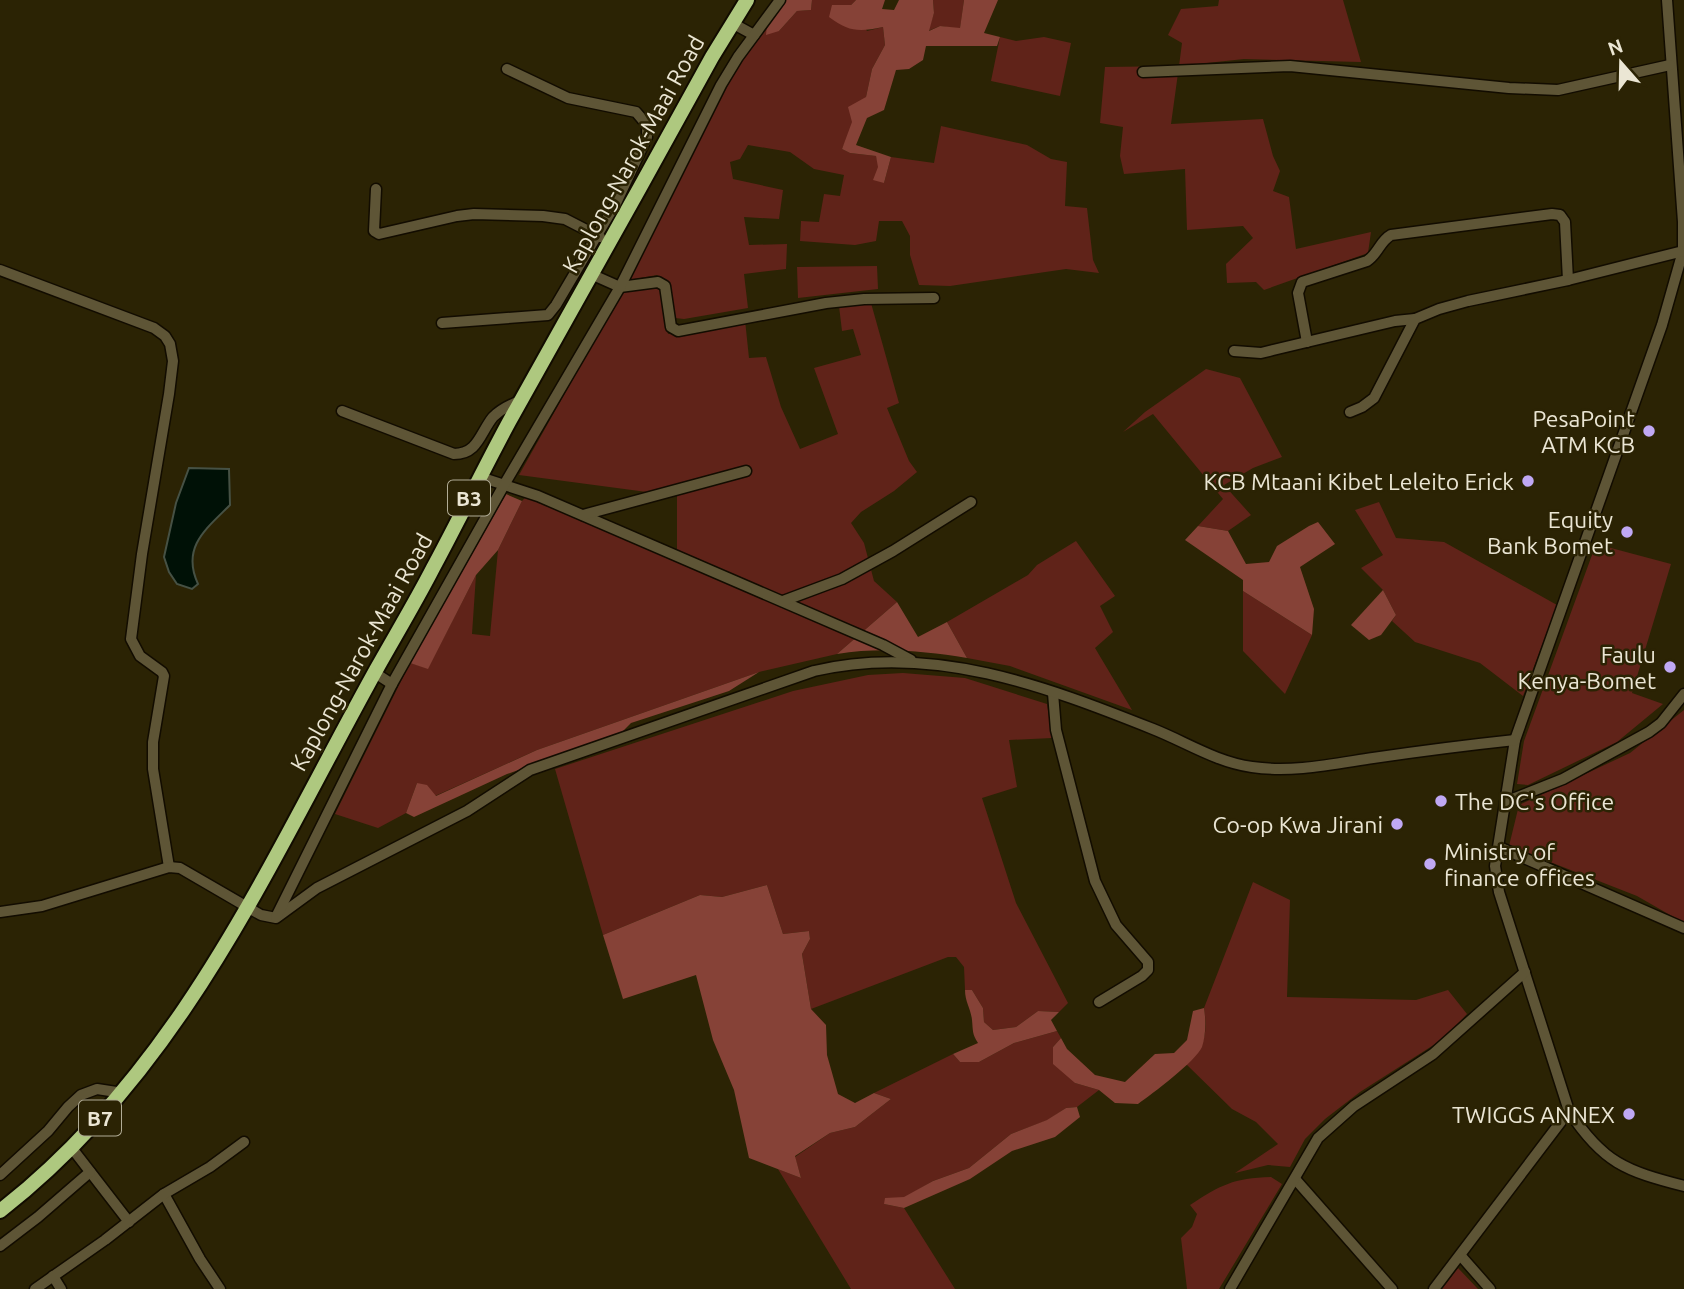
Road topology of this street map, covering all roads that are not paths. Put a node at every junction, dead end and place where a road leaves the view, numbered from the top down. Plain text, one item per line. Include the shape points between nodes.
1 (747, 0) edge
2 (780, 0) edge
3 (1667, 0) edge
4 (732, 23) junction
5 (754, 35) junction
6 (1670, 65) junction
7 (507, 69) dead end
8 (1143, 72) dead end
9 (376, 189) dead end
10 (596, 235) junction
11 (611, 242) junction
12 (1683, 257) edge
13 (0, 270) edge
14 (593, 275) junction
15 (1568, 281) junction
16 (620, 287) junction
17 (934, 298) dead end
18 (1415, 319) junction
19 (442, 323) dead end
20 (1307, 342) junction
21 (1234, 351) dead end
22 (523, 400) junction
23 (342, 411) dead end
24 (1350, 412) dead end
25 (746, 471) dead end
26 (480, 477) junction
27 (504, 485) junction
28 (971, 502) dead end
29 (583, 515) junction
30 (783, 601) junction
31 (914, 662) junction
32 (375, 673) junction
33 (392, 684) junction
34 (1053, 693) junction
35 (1684, 694) edge
36 (1515, 740) junction
37 (1506, 802) junction
38 (1499, 847) junction
39 (169, 867) junction
40 (247, 907) junction
41 (0, 912) edge
42 (276, 918) junction
43 (1684, 928) edge
44 (1525, 972) junction
45 (1099, 1002) dead end
46 (184, 1011) joint
47 (123, 1093) junction
48 (1569, 1111) junction
49 (244, 1142) dead end
50 (71, 1147) junction
51 (90, 1172) junction
52 (0, 1175) edge
53 (1296, 1180) junction
54 (1684, 1186) edge
55 (164, 1194) junction
56 (0, 1211) edge
57 (129, 1222) junction
58 (0, 1246) edge
59 (1461, 1256) junction
60 (52, 1276) junction
61 (35, 1289) edge
62 (61, 1289) edge
63 (220, 1289) edge
64 (1230, 1289) edge
65 (1392, 1289) edge
66 (1434, 1289) edge
67 (1490, 1289) edge

1 - 4 highway, Kaplong-Narok-Maai Road / B3
2 - 5 street
3 - 6 street
4 - 5 street
4 - 11 highway, Kaplong-Narok-Maai Road / B3
5 - 16 street via 710,106
6 - 8 street via 1558,89 1290,66
6 - 12 street
7 - 10 street via 568,98 636,112 647,125 639,157
9 - 10 street via 374,231 379,234 474,214 565,219
10 - 11 street
10 - 19 street via 548,315
11 - 14 highway, Kaplong-Narok-Maai Road / B3
12 - 15 street
12 - 36 street
13 - 39 street via 154,328 170,344 169,394 131,631 140,656 164,676 153,769
14 - 16 street
14 - 22 highway, Kaplong-Narok-Maai Road / B3
15 - 18 street via 1468,301
15 - 20 street via 1565,222 1560,215 1391,235 1367,261 1303,282 1298,293
16 - 17 street via 658,282 665,286 671,327 678,331 826,303
16 - 27 street
18 - 20 street
18 - 24 street via 1374,398
20 - 21 street via 1261,353
22 - 23 street via 504,407 465,454
22 - 26 highway, Kaplong-Narok-Maai Road / B3
25 - 29 street
26 - 27 street
26 - 32 highway, Kaplong-Narok-Maai Road / B3
27 - 29 street
27 - 33 street
28 - 30 street via 842,579
29 - 30 street
30 - 31 street
31 - 34 street via 993,674
31 - 42 street via 861,662 814,671 530,770 467,811 317,888
32 - 33 street
32 - 40 highway, Kaplong-Narok-Maai Road / B3
33 - 42 street
34 - 36 street via 1228,762 1252,767 1308,768
34 - 45 street via 1056,730 1095,881 1116,925 1148,962 1142,976
35 - 37 street via 1649,732 1563,779
36 - 37 street
37 - 38 street
38 - 43 street
38 - 44 street via 1496,881
39 - 40 street via 190,873
39 - 41 street via 42,906
40 - 42 street
40 - 46 highway, Kaplong-Narok-Maai Road / B3
44 - 48 street
44 - 53 street via 1433,1054 1334,1123 1318,1138
46 - 47 highway, Kaplong-Narok-Maai Road / B7
47 - 50 highway, Kaplong-Narok-Maai Road / B7
47 - 52 street via 97,1089 81,1095
48 - 54 street via 1610,1159 1645,1176
48 - 59 street
49 - 55 street
50 - 51 street
50 - 56 highway, Kaplong-Narok-Maai Road / B7
51 - 57 street
51 - 58 street
53 - 64 street
53 - 65 street
55 - 57 street
55 - 63 street
57 - 60 street
59 - 66 street
59 - 67 street
60 - 61 street
60 - 62 street

